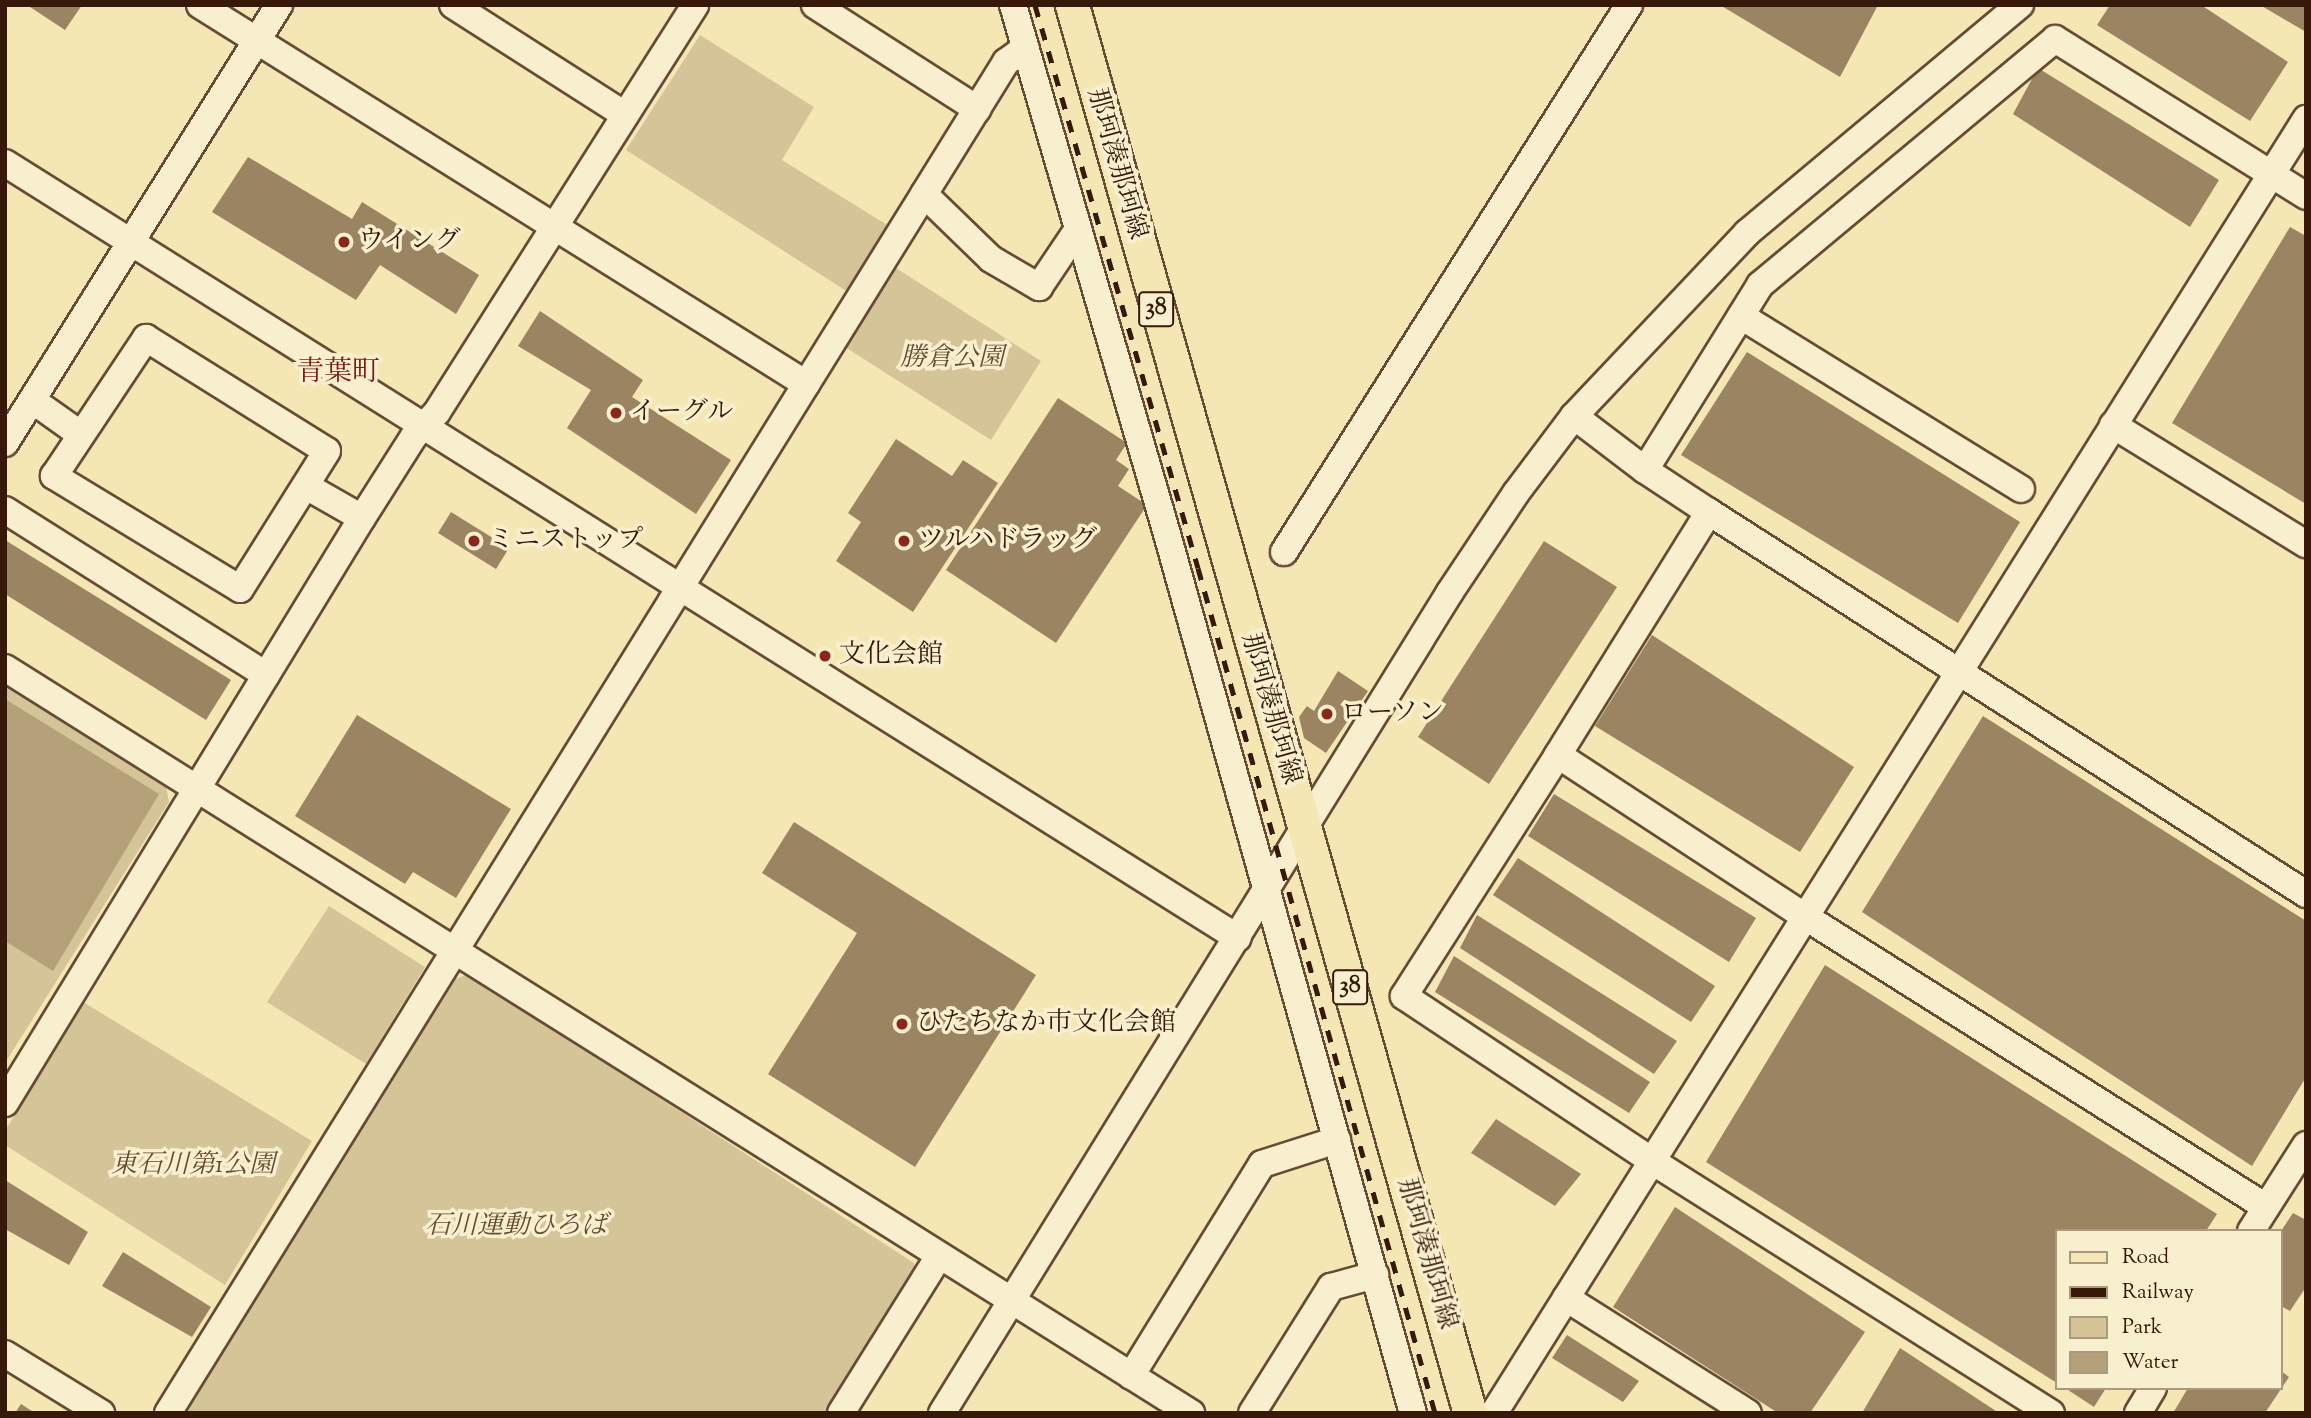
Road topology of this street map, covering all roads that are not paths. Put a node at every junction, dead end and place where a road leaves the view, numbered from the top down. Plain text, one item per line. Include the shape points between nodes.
1 (200, 5) edge
2 (279, 5) edge
3 (453, 5) edge
4 (695, 5) edge
5 (815, 5) edge
6 (1013, 5) edge
7 (1072, 5) edge
8 (1629, 5) edge
9 (2020, 5) edge
10 (257, 40) junction
11 (1025, 48) junction
12 (977, 109) junction
13 (625, 114) junction
14 (2306, 119) edge
15 (5, 163) edge
16 (2271, 175) junction
17 (924, 194) junction
18 (2306, 196) edge
19 (554, 228) junction
20 (1078, 229) junction
21 (133, 243) junction
22 (1741, 316) junction
23 (806, 384) junction
24 (32, 400) junction
25 (1574, 416) junction
26 (2113, 425) junction
27 (422, 426) junction
28 (80, 434) junction
29 (5, 443) edge
30 (1645, 470) junction
31 (306, 486) junction
32 (2021, 489) dead end
33 (5, 510) edge
34 (1709, 512) junction
35 (362, 518) junction
36 (2306, 544) edge
37 (1283, 552) dead end
38 (681, 588) junction
39 (5, 668) edge
40 (1957, 672) junction
41 (266, 675) junction
42 (1558, 755) junction
43 (200, 788) junction
44 (1305, 829) junction
45 (1266, 893) junction
46 (2306, 894) edge
47 (1804, 916) junction
48 (1238, 938) junction
49 (455, 951) junction
50 (5, 1103) edge
51 (1337, 1140) junction
52 (2306, 1145) edge
53 (1652, 1161) junction
54 (2266, 1207) junction
55 (2252, 1229) edge
56 (939, 1256) junction
57 (1375, 1275) junction
58 (1566, 1298) junction
59 (1010, 1302) junction
60 (5, 1354) edge
61 (1131, 1376) junction
62 (2152, 1390) edge
63 (101, 1413) edge
64 (168, 1413) edge
65 (841, 1413) edge
66 (942, 1413) edge
67 (1191, 1413) edge
68 (1252, 1413) edge
69 (1413, 1413) edge
70 (1470, 1413) edge
71 (1494, 1413) edge
72 (1748, 1413) edge
73 (2051, 1413) edge
74 (2138, 1413) edge

1 - 10 street
2 - 10 street
3 - 13 street
4 - 13 street
5 - 12 street
6 - 11 street
7 - 44 main road, 那珂湊那珂線 / 38
8 - 37 street
9 - 25 street via 1748,233
10 - 19 street
10 - 21 street
11 - 12 street via 1006,62
11 - 20 street
12 - 17 street
13 - 19 street
14 - 16 street
15 - 21 street
16 - 18 street
16 - 22 street via 2055,38 1760,285
16 - 26 street
17 - 20 street via 991,259 1039,287
17 - 23 street
19 - 23 street
19 - 27 street via 438,412
20 - 45 street
21 - 24 street
21 - 27 street
22 - 30 street
22 - 32 street
23 - 38 street
24 - 28 street
24 - 29 street
25 - 30 street
25 - 44 street via 1450,592
26 - 36 street
26 - 40 street
27 - 35 street
27 - 38 street
28 - 31 street via 146,338 327,451
28 - 31 street via 54,476 240,589
30 - 34 street
31 - 35 street
33 - 41 street
34 - 40 street
34 - 42 street
35 - 41 street
38 - 48 street
38 - 49 street
39 - 43 street
40 - 46 street
40 - 47 street
41 - 43 street
42 - 47 street
42 - 53 street via 1404,996
43 - 49 street
43 - 50 street
44 - 45 street
44 - 70 main road, 那珂湊那珂線 / 38
45 - 48 street
45 - 51 street
47 - 53 street
47 - 54 street
48 - 59 street
49 - 56 street
49 - 64 street
51 - 57 street
51 - 61 street via 1262,1164
52 - 54 street
53 - 58 street
53 - 73 street
54 - 55 street
56 - 59 street
56 - 65 street
57 - 68 street via 1331,1287
57 - 69 street
58 - 71 street
58 - 72 street
59 - 61 street
59 - 66 street
60 - 63 street
61 - 67 street
62 - 74 street

